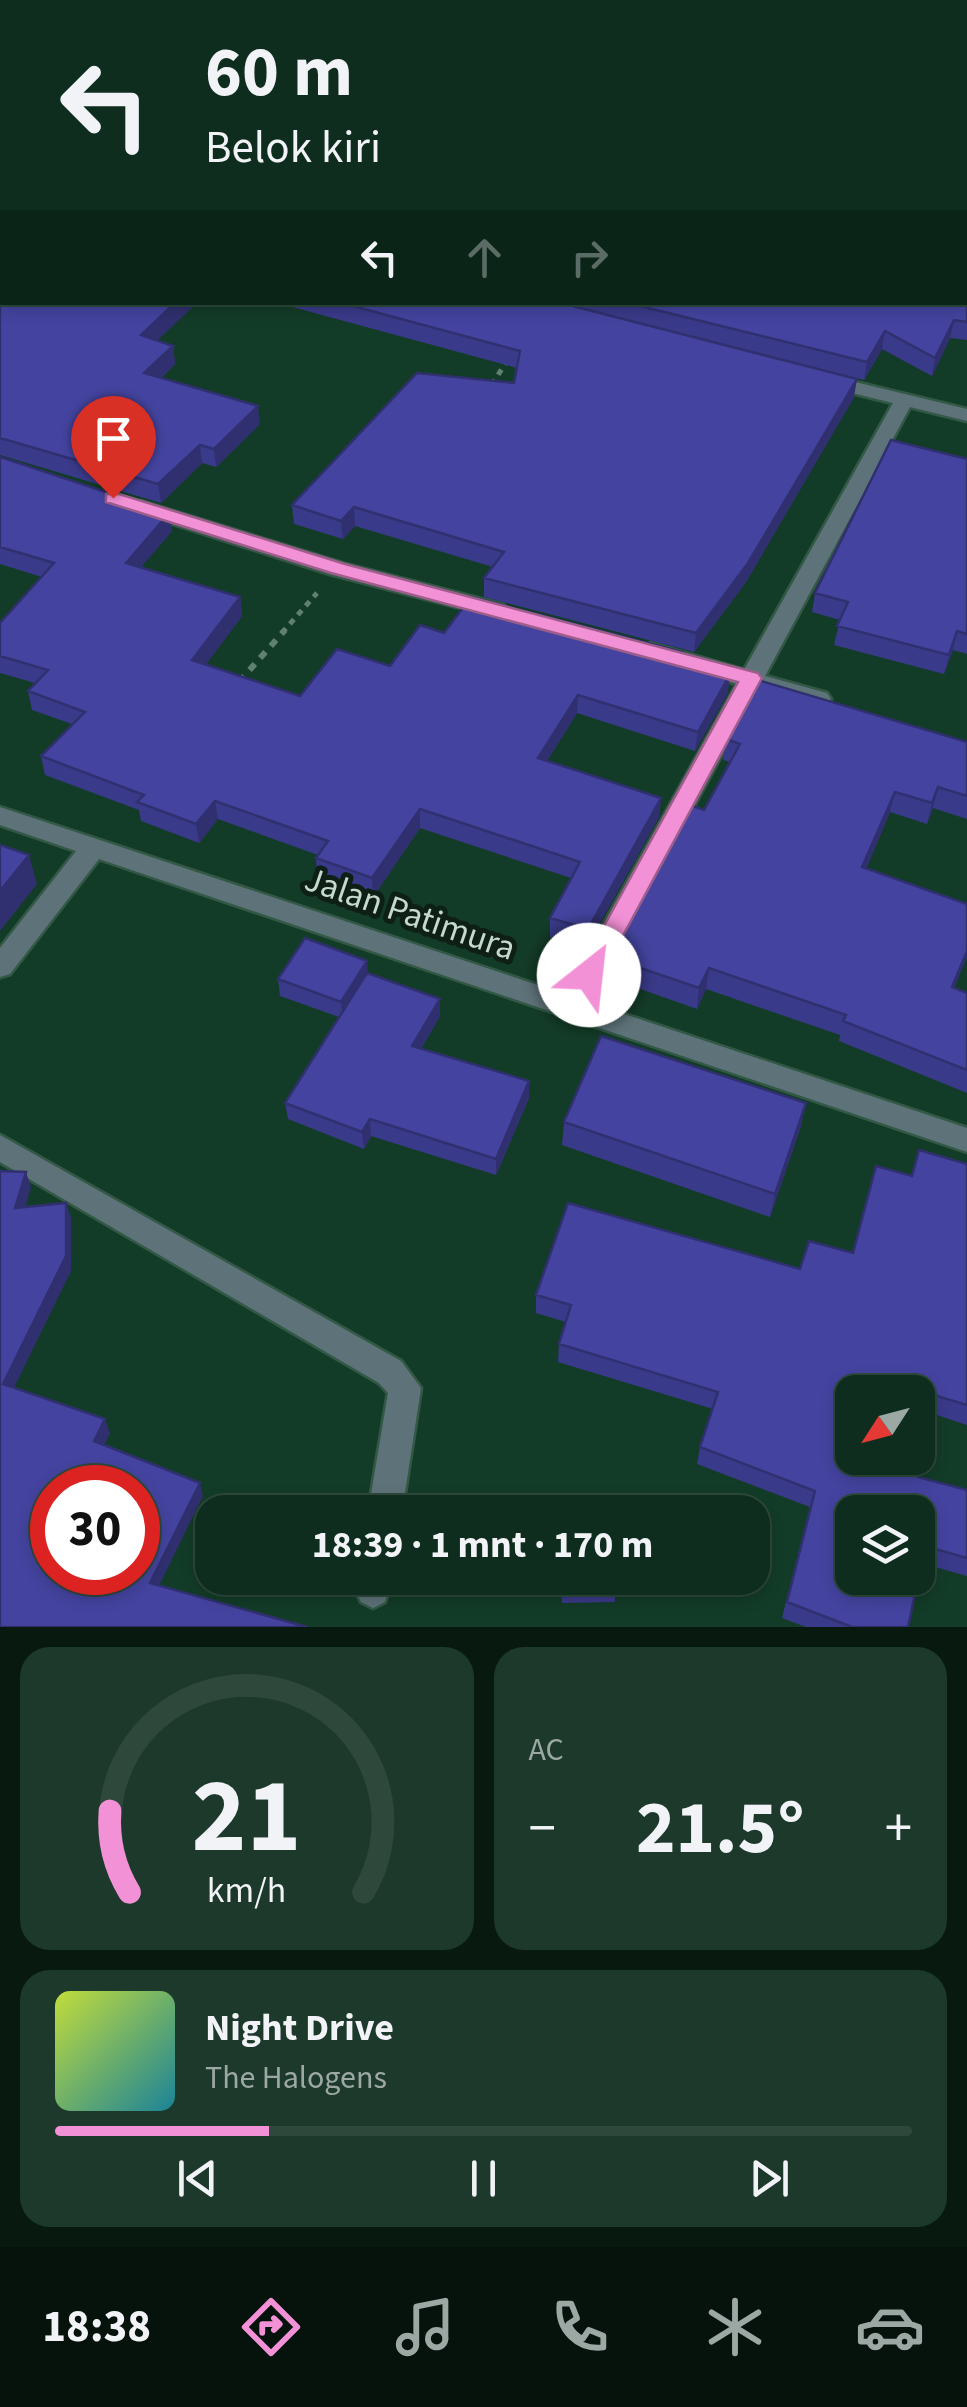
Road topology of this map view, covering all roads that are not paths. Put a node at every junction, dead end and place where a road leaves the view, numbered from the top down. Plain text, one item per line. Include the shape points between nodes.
1 (808, 376) edge
2 (904, 400) junction
3 (967, 415) edge
4 (113, 498) edge
5 (526, 618) edge
6 (620, 643) edge
7 (751, 678) junction
8 (841, 705) edge
9 (0, 816) edge
10 (93, 848) junction
11 (0, 967) edge
12 (571, 1008) junction
13 (967, 1140) edge
14 (0, 1147) edge
15 (388, 1495) edge

1 - 2 street
2 - 3 street
2 - 7 street
4 - 5 street via 338,569
6 - 7 street
7 - 8 street
7 - 12 street
9 - 10 street, Jalan Patimura
10 - 11 street
10 - 12 street, Jalan Patimura
12 - 13 street, Jalan Patimura
14 - 15 street via 390,1372 405,1388

